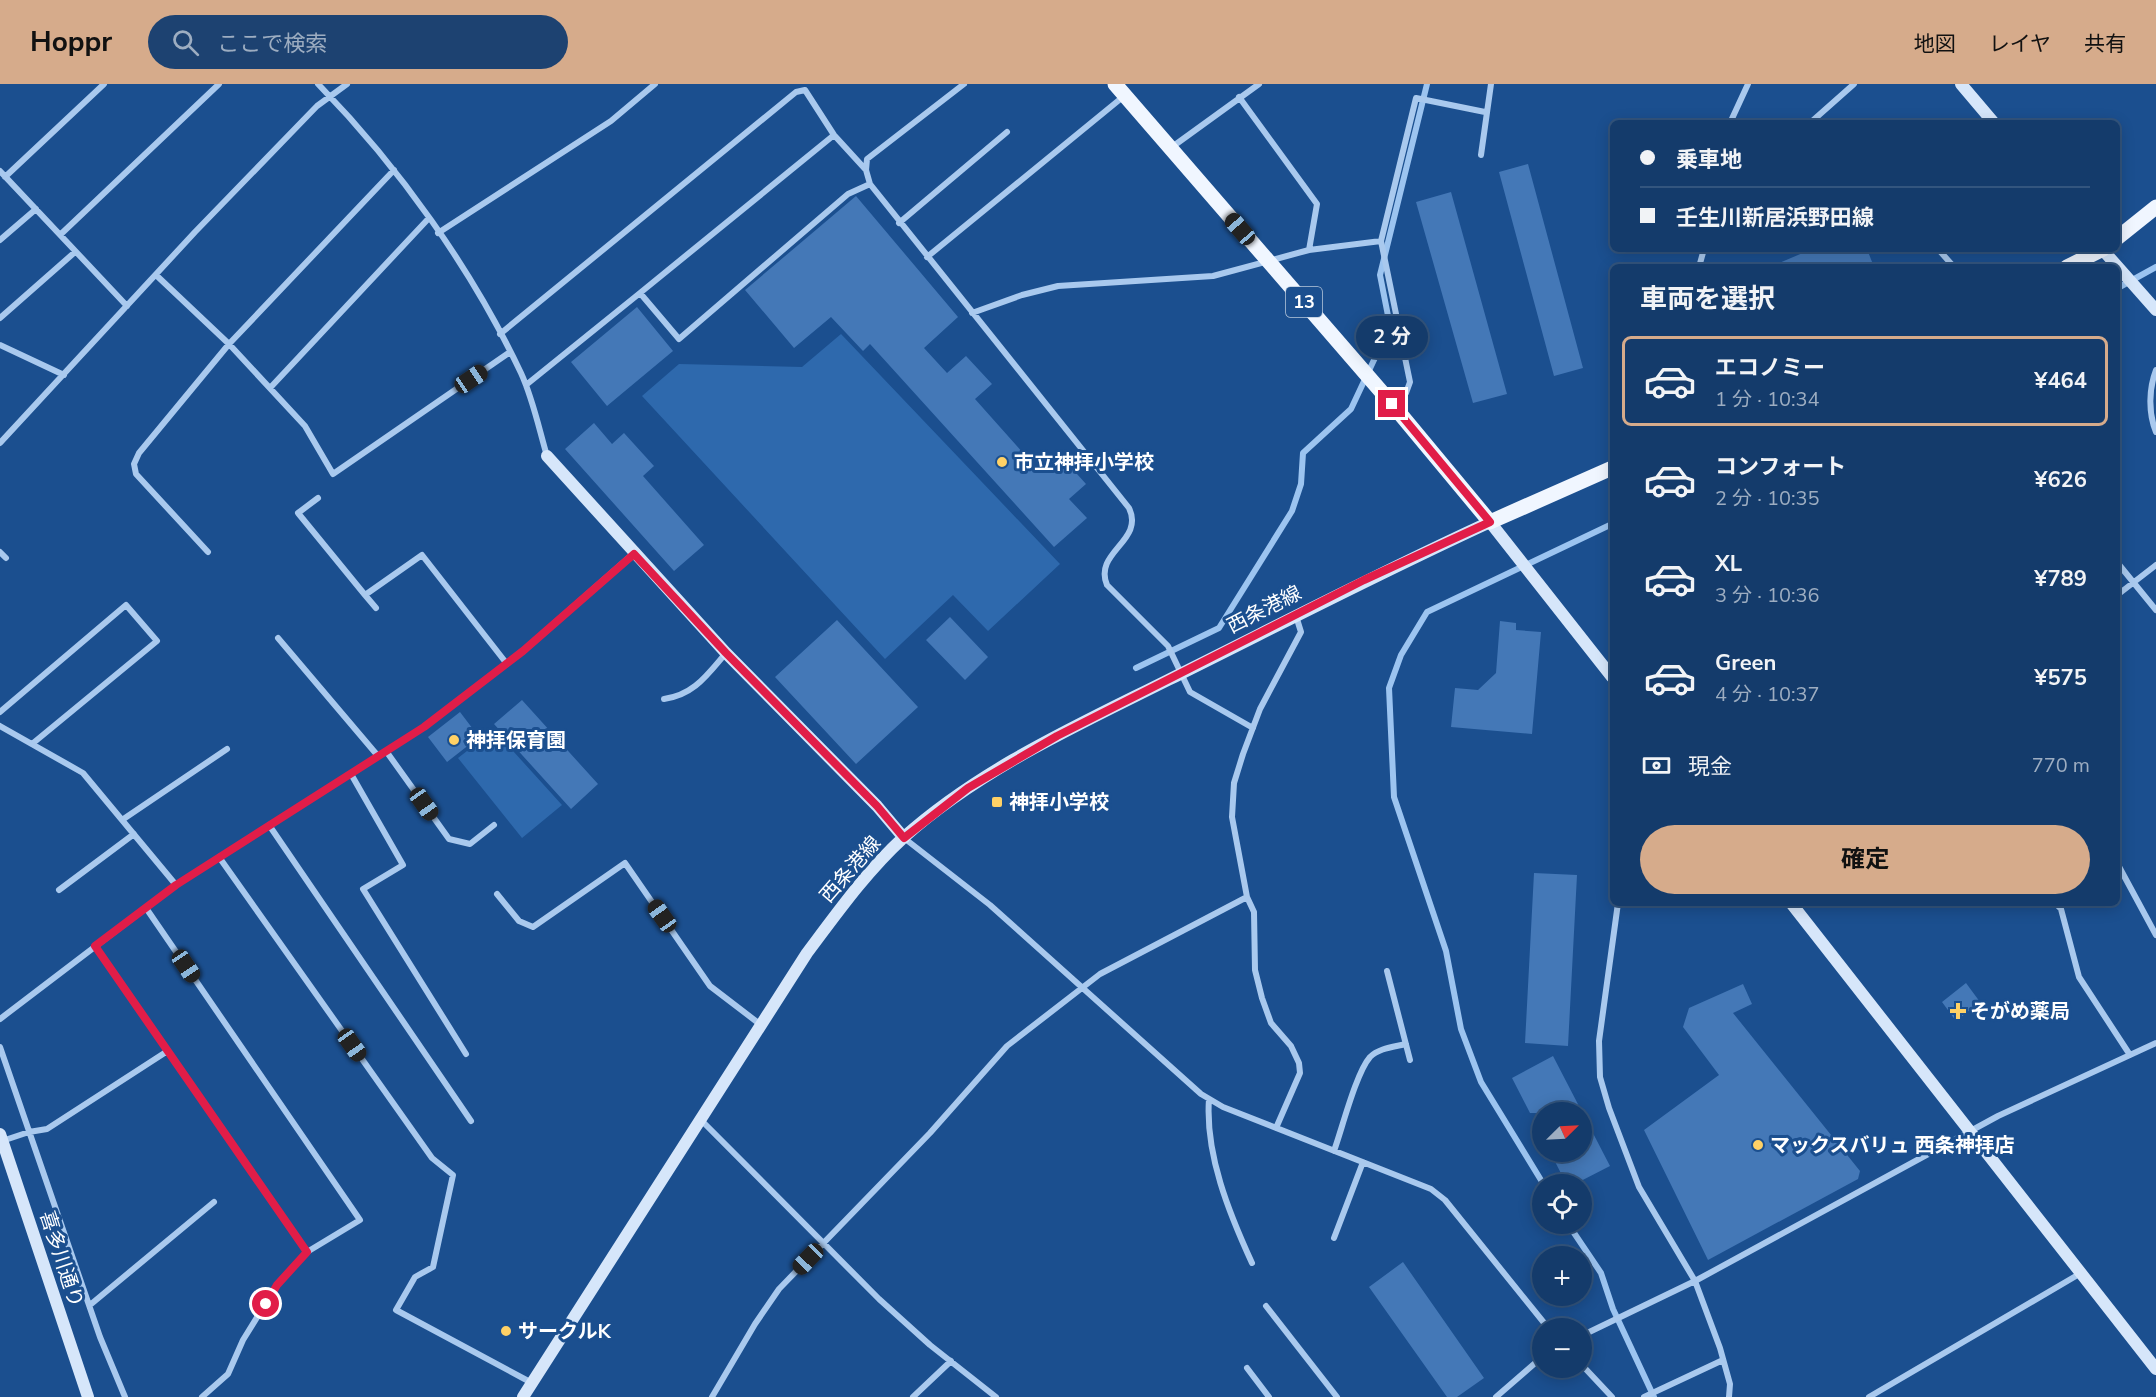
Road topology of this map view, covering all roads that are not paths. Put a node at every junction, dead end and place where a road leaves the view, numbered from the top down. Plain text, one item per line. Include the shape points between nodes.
1 (104, 84) edge
2 (219, 84) edge
3 (318, 84) edge
4 (347, 84) edge
5 (654, 84) edge
6 (964, 84) edge
7 (1259, 84) edge
8 (1491, 84) edge
9 (1748, 84) edge
10 (1854, 84) edge
11 (1961, 84) edge
12 (1120, 90) edge
13 (329, 96) junction
14 (1239, 98) junction
15 (1485, 112) junction
16 (1731, 120) edge
17 (1816, 120) edge
18 (1991, 120) edge
19 (1007, 132) dead end
20 (834, 135) junction
21 (1171, 149) junction
22 (1481, 155) dead end
23 (394, 170) junction
24 (866, 170) junction
25 (0, 171) edge
26 (5, 177) junction
27 (870, 184) junction
28 (2156, 207) edge
29 (36, 209) junction
30 (429, 218) junction
31 (899, 223) junction
32 (438, 233) junction
33 (60, 235) junction
34 (2120, 236) edge
35 (0, 240) edge
36 (1381, 241) junction
37 (1309, 250) junction
38 (75, 252) junction
39 (1941, 252) edge
40 (2097, 252) edge
41 (2106, 252) edge
42 (927, 257) junction
43 (1269, 261) junction
44 (1951, 264) edge
45 (2073, 264) edge
46 (2116, 264) edge
47 (2120, 269) edge
48 (156, 274) junction
49 (640, 293) junction
50 (127, 306) junction
51 (2156, 310) edge
52 (972, 313) junction
53 (0, 318) edge
54 (500, 334) junction
55 (229, 344) junction
56 (0, 345) edge
57 (510, 352) junction
58 (2156, 370) edge
59 (64, 375) junction
60 (526, 386) junction
61 (270, 388) junction
62 (1392, 404) junction
63 (2156, 432) edge
64 (0, 443) edge
65 (547, 456) joint
66 (1610, 469) edge
67 (318, 498) dead end
68 (1490, 522) junction
69 (0, 552) edge
70 (208, 552) dead end
71 (634, 554) junction
72 (6, 558) dead end
73 (2156, 565) edge
74 (2120, 566) edge
75 (2134, 582) junction
76 (2120, 593) edge
77 (365, 596) junction
78 (376, 608) dead end
79 (2156, 610) edge
80 (1296, 616) junction
81 (278, 638) dead end
82 (726, 653) junction
83 (507, 663) junction
84 (1181, 674) junction
85 (1610, 674) edge
86 (664, 699) dead end
87 (0, 712) edge
88 (0, 726) edge
89 (1253, 728) junction
90 (32, 744) junction
91 (227, 749) dead end
92 (386, 751) junction
93 (378, 756) junction
94 (351, 774) junction
95 (122, 820) junction
96 (269, 825) junction
97 (494, 825) dead end
98 (134, 834) junction
99 (904, 838) junction
100 (219, 857) junction
101 (2120, 868) edge
102 (176, 885) junction
103 (59, 890) dead end
104 (497, 894) dead end
105 (1247, 897) junction
106 (1618, 906) edge
107 (1793, 906) edge
108 (2058, 906) edge
109 (146, 908) junction
110 (2156, 934) edge
111 (95, 946) junction
112 (1387, 971) dead end
113 (1082, 988) junction
114 (0, 1019) edge
115 (761, 1025) junction
116 (2156, 1043) edge
117 (1406, 1044) junction
118 (0, 1047) edge
119 (166, 1052) junction
120 (466, 1054) dead end
121 (2130, 1055) junction
122 (1410, 1060) dead end
123 (1209, 1099) junction
124 (471, 1120) dead end
125 (701, 1120) junction
126 (1276, 1128) junction
127 (1970, 1131) junction
128 (29, 1132) junction
129 (1, 1138) edge
130 (1334, 1151) junction
131 (1363, 1162) junction
132 (214, 1202) dead end
133 (1334, 1238) dead end
134 (823, 1244) junction
135 (307, 1252) junction
136 (1252, 1263) dead end
137 (2081, 1273) junction
138 (1695, 1281) junction
139 (90, 1305) junction
140 (1266, 1306) dead end
141 (1540, 1318) edge
142 (1592, 1331) edge
143 (1723, 1360) junction
144 (951, 1361) junction
145 (1532, 1366) edge
146 (1247, 1368) dead end
147 (2156, 1369) edge
148 (1592, 1376) edge
149 (532, 1383) junction
150 (88, 1397) edge
151 (125, 1397) edge
152 (202, 1397) edge
153 (523, 1397) edge
154 (712, 1397) edge
155 (913, 1397) edge
156 (996, 1397) edge
157 (1269, 1397) edge
158 (1337, 1397) edge
159 (1496, 1397) edge
160 (1612, 1397) edge
161 (1644, 1397) edge
162 (1730, 1397) edge
163 (1869, 1397) edge

1 - 26 street
2 - 33 street
3 - 13 street
4 - 13 street
5 - 32 street via 610,121
6 - 24 street via 867,159
7 - 14 street
8 - 15 street
9 - 16 street
10 - 17 street
11 - 18 street
12 - 21 main road, 13
12 - 42 street
13 - 23 street
13 - 48 street
14 - 21 street
14 - 37 street via 1317,204
15 - 22 street
15 - 36 street via 1416,98
19 - 31 street
20 - 24 street
20 - 49 street
20 - 54 street via 806,90 796,92
21 - 43 main road, 13
23 - 30 street
23 - 55 street
24 - 27 street
25 - 26 street
26 - 29 street
27 - 31 street
27 - 49 street via 848,194 679,339
28 - 34 main road
29 - 33 street
29 - 35 street
30 - 32 street
30 - 61 street
31 - 42 street
32 - 54 street
33 - 38 street
36 - 37 street
36 - 62 street via 1410,382 1406,393
37 - 43 street
38 - 50 street
38 - 53 street
39 - 44 street
40 - 45 main road
41 - 46 street
42 - 52 street
43 - 52 street via 1213,276 1058,286
43 - 62 main road, 13
47 - 51 street
48 - 50 street
48 - 55 street
49 - 60 street
50 - 59 street
52 - 84 street via 1129,508 1133,526 1107,559 1103,575 1116,595 1168,646
54 - 57 street
55 - 61 street
55 - 70 street via 134,464 143,483
56 - 59 street
57 - 60 street
57 - 61 street via 333,474 305,426
58 - 63 street via 2151,411
59 - 64 street
60 - 65 street
62 - 68 main road, 13
65 - 71 street
66 - 68 main road
67 - 77 street via 298,513
68 - 80 street, 西条港線
68 - 85 street
69 - 72 street
71 - 82 street
71 - 83 street
73 - 75 street
74 - 75 street
75 - 76 street
75 - 79 street
77 - 78 street
77 - 83 street via 422,555
80 - 84 street, 西条港線
80 - 89 street via 1301,632
81 - 93 street
82 - 86 street via 696,687 680,697
82 - 99 street
83 - 92 street
84 - 89 street via 1190,692
84 - 99 street, 西条港線 via 1001,766
87 - 90 street via 126,605 157,641
88 - 90 street
89 - 105 street via 1234,783 1232,817
90 - 95 street via 83,773
91 - 95 street
92 - 93 street
92 - 97 street via 449,839 471,844
93 - 94 street
94 - 96 street
94 - 120 street via 403,865 363,889
95 - 98 street
96 - 100 street
96 - 124 street
98 - 102 street
98 - 103 street
99 - 113 street via 990,905
99 - 115 street, 西条港線 via 839,909
100 - 102 street
100 - 149 street via 432,1158 453,1176 433,1267 415,1277 396,1310
101 - 110 street
102 - 109 street
104 - 115 street via 519,921 533,927 625,863 710,986
105 - 113 street via 1120,961
105 - 126 street via 1254,912 1256,970 1262,998 1271,1023 1291,1046 1299,1063 1300,1073
106 - 138 street via 1599,1041 1600,1077 1639,1187
107 - 127 street
108 - 121 street via 2079,977
109 - 111 street
109 - 135 street via 360,1220
111 - 114 street
111 - 119 street
112 - 117 street
113 - 123 street
113 - 134 street via 994,1057 930,1133
115 - 125 street, 西条港線
116 - 121 street
117 - 122 street
117 - 130 street via 1381,1050 1371,1057
118 - 128 street
119 - 128 street via 47,1130
119 - 135 street
121 - 127 street
123 - 126 street
123 - 136 street via 1207,1126 1233,1222
125 - 134 street
125 - 149 street, 西条港線
126 - 130 street
127 - 137 street
127 - 138 street
128 - 129 street
128 - 139 street
129 - 150 street, 喜多川通り
130 - 131 street
131 - 133 street
131 - 141 street via 1431,1189 1445,1200
132 - 139 street
134 - 144 street
134 - 154 street via 766,1306
135 - 152 street via 277,1285 243,1340 228,1374
137 - 147 street
137 - 163 street
138 - 142 street
138 - 143 street
139 - 151 street
140 - 158 street
143 - 161 street
143 - 162 street
144 - 155 street
144 - 156 street
145 - 159 street
146 - 157 street
148 - 160 street
149 - 153 street, 西条港線

